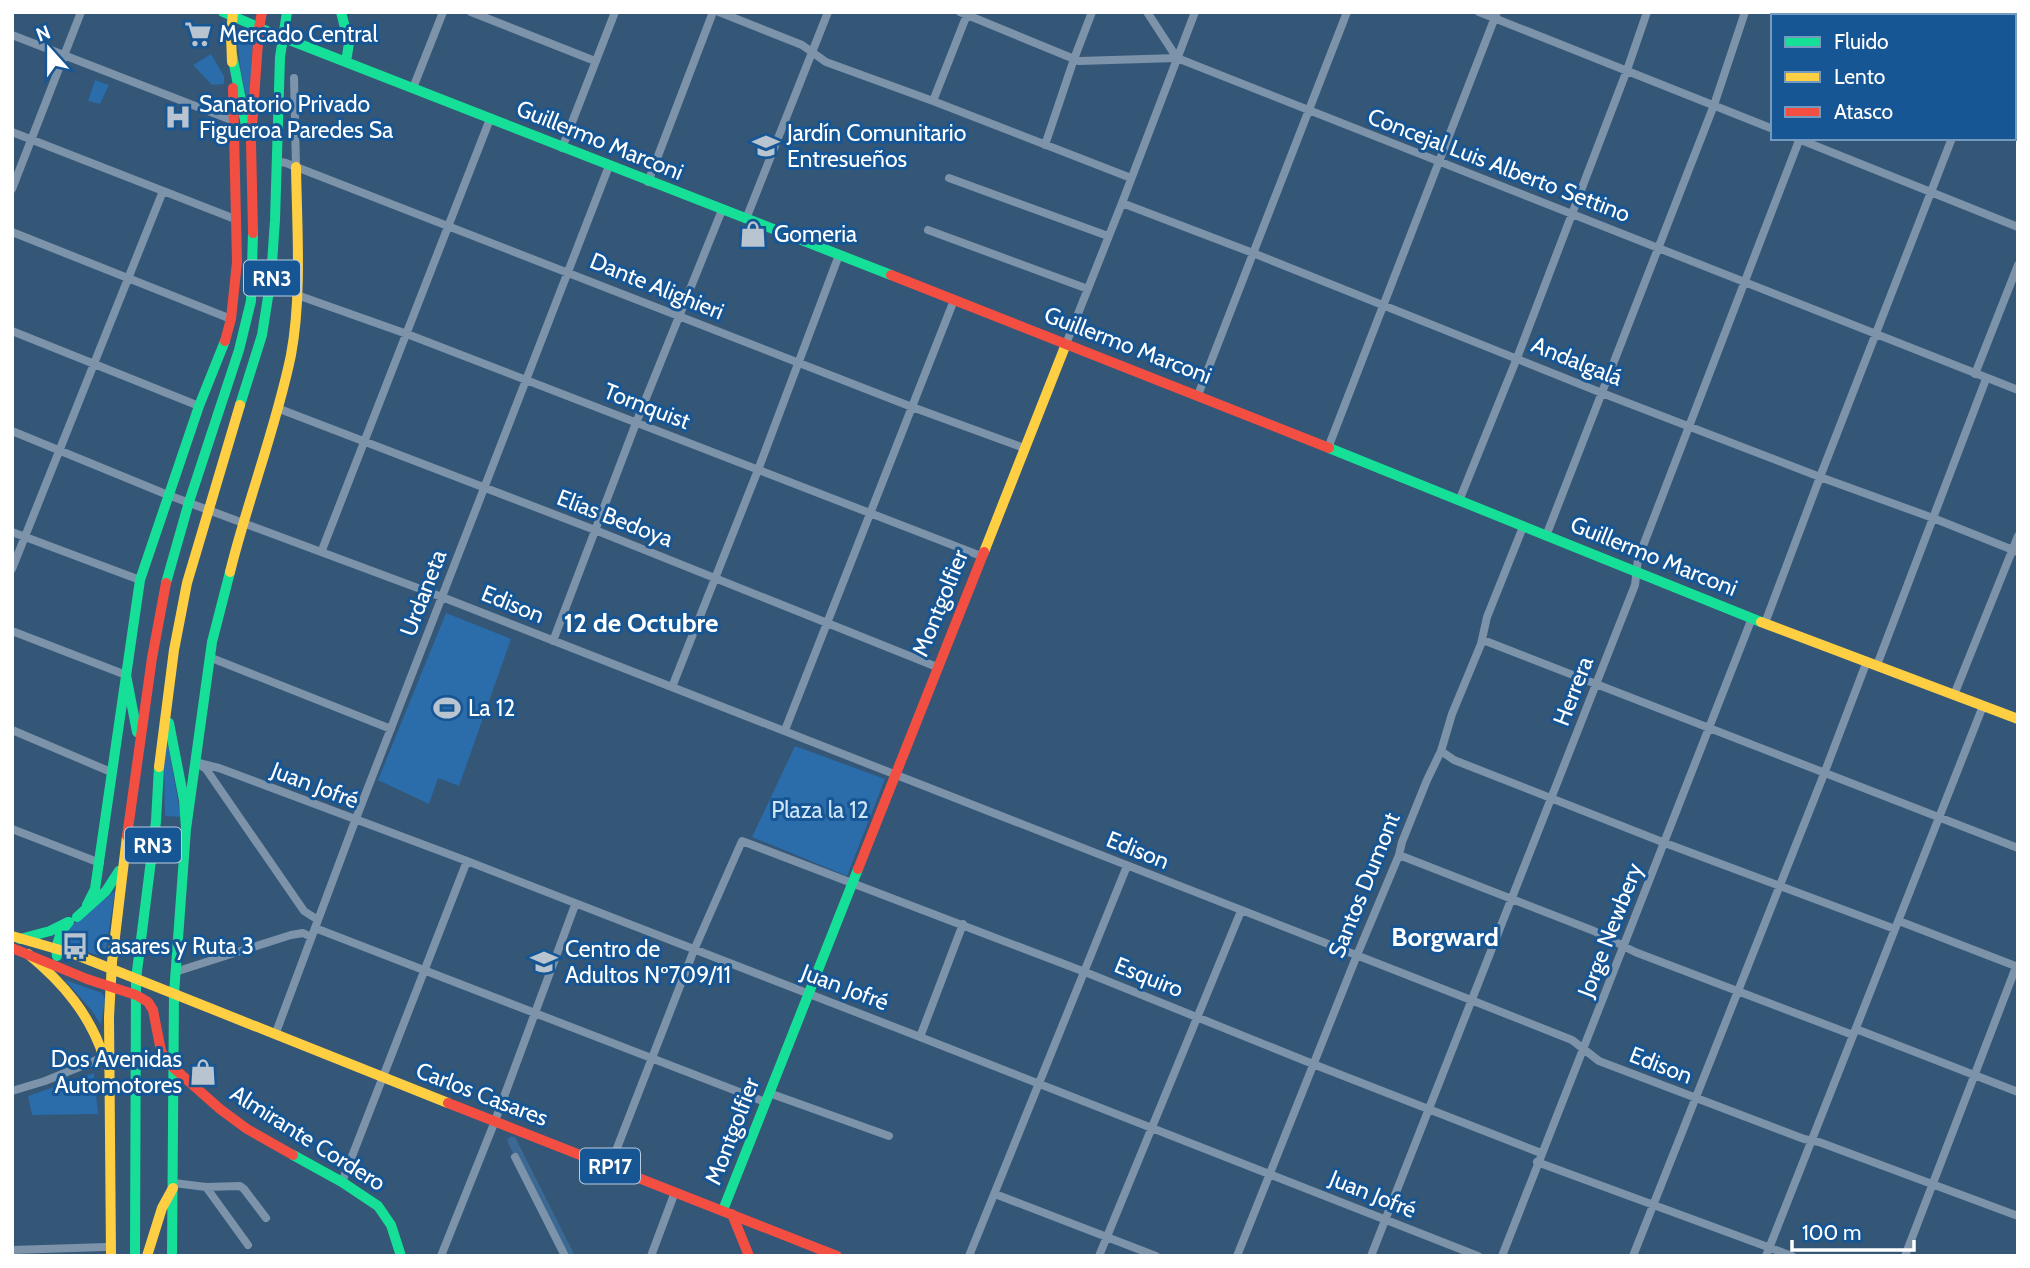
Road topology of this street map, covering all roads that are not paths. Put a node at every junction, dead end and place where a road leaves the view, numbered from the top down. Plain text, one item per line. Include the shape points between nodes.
1 (81, 12) edge
2 (262, 12) edge
3 (287, 12) edge
4 (341, 12) edge
5 (443, 12) edge
6 (471, 12) edge
7 (615, 12) edge
8 (713, 12) edge
9 (719, 12) edge
10 (828, 12) edge
11 (1092, 12) edge
12 (1147, 12) edge
13 (1195, 12) edge
14 (1347, 12) edge
15 (1479, 12) edge
16 (1647, 12) edge
17 (1745, 12) edge
18 (229, 13) edge
19 (965, 13) edge
20 (1496, 15) edge
21 (259, 28) junction
22 (12, 35) edge
23 (281, 37) junction
24 (813, 53) junction
25 (232, 54) junction
26 (64, 55) junction
27 (1177, 58) junction
28 (1074, 59) junction
29 (595, 61) junction
30 (346, 62) junction
31 (1627, 70) junction
32 (293, 78) dead end
33 (413, 88) junction
34 (933, 101) junction
35 (1714, 105) junction
36 (1308, 111) junction
37 (490, 119) junction
38 (234, 121) junction
39 (1771, 128) edge
40 (12, 132) edge
41 (31, 140) junction
42 (1799, 140) edge
43 (1801, 140) edge
44 (1951, 140) edge
45 (1045, 145) junction
46 (562, 148) junction
47 (276, 161) junction
48 (1440, 161) junction
49 (251, 162) junction
50 (610, 166) junction
51 (296, 167) junction
52 (949, 178) dead end
53 (1131, 178) junction
54 (648, 181) junction
55 (12, 189) edge
56 (163, 191) junction
57 (1931, 192) junction
58 (1122, 203) junction
59 (722, 210) junction
60 (1571, 212) junction
61 (234, 219) junction
62 (746, 219) junction
63 (449, 225) junction
64 (2018, 227) edge
65 (928, 230) dead end
66 (12, 232) edge
67 (1108, 236) junction
68 (1658, 248) junction
69 (1253, 253) junction
70 (839, 256) junction
71 (2018, 265) edge
72 (569, 272) junction
73 (129, 277) junction
74 (1744, 283) junction
75 (1088, 289) junction
76 (297, 295) junction
77 (954, 300) junction
78 (1384, 305) junction
79 (679, 316) junction
80 (231, 319) junction
81 (12, 331) edge
82 (407, 334) junction
83 (1876, 334) junction
84 (1066, 344) junction
85 (1517, 358) junction
86 (799, 362) junction
87 (94, 363) junction
88 (1975, 374) junction
89 (1986, 379) junction
90 (527, 380) junction
91 (2018, 390) edge
92 (1602, 393) junction
93 (1198, 395) junction
94 (199, 406) junction
95 (912, 407) junction
96 (277, 408) junction
97 (636, 423) junction
98 (1690, 426) junction
99 (12, 431) edge
100 (363, 442) junction
101 (1024, 448) junction
102 (1328, 448) junction
103 (61, 449) junction
104 (758, 470) junction
105 (1820, 477) junction
106 (485, 489) junction
107 (168, 495) junction
108 (1459, 501) junction
109 (189, 502) junction
110 (209, 509) junction
111 (870, 513) junction
112 (1933, 518) junction
113 (242, 522) junction
114 (1523, 527) junction
115 (595, 530) junction
116 (12, 532) edge
117 (1546, 536) junction
118 (2018, 536) edge
119 (25, 537) junction
120 (322, 550) junction
121 (2015, 551) edge
122 (981, 556) junction
123 (12, 569) edge
124 (1637, 572) junction
125 (715, 578) junction
126 (140, 580) junction
127 (442, 597) junction
128 (1752, 618) junction
129 (827, 622) junction
130 (1765, 623) junction
131 (12, 631) edge
132 (553, 640) junction
133 (1483, 640) junction
134 (209, 657) junction
135 (1872, 663) junction
136 (937, 667) junction
137 (126, 675) junction
138 (1596, 685) junction
139 (672, 687) junction
140 (1954, 695) junction
141 (1983, 706) junction
142 (166, 710) junction
143 (2018, 719) edge
144 (391, 729) junction
145 (1710, 729) junction
146 (12, 730) edge
147 (785, 730) junction
148 (139, 751) junction
149 (1441, 751) junction
150 (195, 762) junction
151 (111, 772) junction
152 (894, 774) junction
153 (1824, 774) junction
154 (1552, 797) junction
155 (1938, 818) junction
156 (355, 821) junction
157 (12, 829) edge
158 (187, 829) junction
159 (1665, 843) junction
160 (2018, 848) edge
161 (1399, 855) junction
162 (124, 856) junction
163 (467, 861) junction
164 (100, 863) junction
165 (1127, 866) junction
166 (852, 882) junction
167 (1780, 886) junction
168 (1511, 898) junction
169 (575, 905) junction
170 (1241, 911) junction
171 (73, 919) junction
172 (316, 924) junction
173 (963, 925) junction
174 (1897, 925) junction
175 (311, 937) junction
176 (15, 941) edge
177 (1624, 946) junction
178 (56, 949) junction
179 (694, 950) junction
180 (28, 954) junction
181 (1356, 955) junction
182 (2017, 967) edge
183 (112, 970) junction
184 (174, 972) junction
185 (425, 972) junction
186 (1085, 972) junction
187 (74, 974) junction
188 (136, 979) junction
189 (110, 986) junction
190 (1737, 991) junction
191 (174, 994) junction
192 (809, 994) junction
193 (136, 995) junction
194 (1471, 1000) junction
195 (535, 1013) junction
196 (1197, 1018) junction
197 (1854, 1032) junction
198 (275, 1035) junction
199 (920, 1037) junction
200 (1584, 1049) junction
201 (104, 1058) junction
202 (651, 1058) junction
203 (1313, 1064) junction
204 (174, 1069) junction
205 (1975, 1075) junction
206 (383, 1078) junction
207 (1038, 1084) junction
208 (110, 1085) junction
209 (12, 1091) edge
210 (2018, 1092) edge
211 (767, 1098) junction
212 (1696, 1099) junction
213 (1429, 1110) junction
214 (495, 1121) junction
215 (1152, 1128) junction
216 (889, 1136) dead end
217 (1812, 1140) junction
218 (1541, 1153) junction
219 (515, 1157) dead end
220 (1537, 1163) junction
221 (610, 1166) junction
222 (1270, 1174) junction
223 (342, 1182) junction
224 (1933, 1184) junction
225 (174, 1186) junction
226 (206, 1187) junction
227 (676, 1192) junction
228 (995, 1194) junction
229 (1653, 1205) junction
230 (728, 1212) junction
231 (2018, 1216) edge
232 (266, 1217) dead end
233 (1386, 1219) junction
234 (1106, 1236) junction
235 (248, 1245) dead end
236 (12, 1250) edge
237 (1768, 1252) edge
238 (108, 1253) edge
239 (135, 1256) edge
240 (148, 1256) edge
241 (172, 1256) edge
242 (401, 1256) edge
243 (441, 1256) edge
244 (565, 1256) edge
245 (651, 1256) edge
246 (749, 1256) edge
247 (837, 1256) edge
248 (969, 1256) edge
249 (1098, 1256) edge
250 (1156, 1256) edge
251 (1237, 1256) edge
252 (1371, 1256) edge
253 (1478, 1256) edge
254 (1502, 1256) edge
255 (1633, 1256) edge
256 (1793, 1256) edge
257 (1905, 1256) edge

1 - 26 street
2 - 21 main road, RN3
3 - 23 main road, RN3
4 - 30 main road via 350,40
5 - 33 street
6 - 29 street
7 - 29 street
8 - 54 street
9 - 24 street
10 - 24 street
11 - 28 street
12 - 27 street
13 - 27 street, Montgolfier
14 - 36 street
15 - 20 street
16 - 31 street
17 - 35 street
18 - 21 main road, Guillermo Marconi
18 - 25 main road
19 - 28 street, Concejal Luis Alberto Settino
19 - 34 street
20 - 31 street
20 - 48 street
21 - 23 main road, Guillermo Marconi
21 - 49 main road, RN3
22 - 26 street
23 - 30 main road, Guillermo Marconi
23 - 47 main road, RN3
24 - 34 street via 826,62
24 - 62 street
25 - 38 main road
25 - 49 main road
26 - 38 street
26 - 41 street
27 - 28 street, Concejal Luis Alberto Settino
27 - 36 street, Concejal Luis Alberto Settino
27 - 53 street, Montgolfier
28 - 45 street
29 - 46 street
30 - 33 main road, Guillermo Marconi
31 - 35 street
31 - 60 street
32 - 51 street
33 - 37 main road, Guillermo Marconi
34 - 45 street
35 - 39 street
35 - 68 street
36 - 48 street, Concejal Luis Alberto Settino
36 - 69 street
37 - 46 main road, Guillermo Marconi
37 - 63 street
38 - 61 main road
40 - 41 street
41 - 55 street
41 - 56 street
42 - 74 street, Herrera
43 - 57 street
44 - 57 street
45 - 53 street
46 - 50 main road, Guillermo Marconi
47 - 51 street, Dante Alighieri
47 - 110 main road, RN3 via 268,311
48 - 60 street, Concejal Luis Alberto Settino
48 - 78 street
49 - 109 main road, RN3 via 251,301
50 - 54 main road, Guillermo Marconi
50 - 72 street, Urdaneta
51 - 63 street, Dante Alighieri
51 - 76 main road
52 - 67 street
53 - 58 street, Montgolfier
54 - 59 main road, Guillermo Marconi
56 - 61 street
56 - 73 street
57 - 64 street
57 - 83 street
58 - 67 street, Montgolfier
58 - 69 street, Andalgalá
59 - 62 main road, Guillermo Marconi
59 - 79 street
60 - 68 street, Concejal Luis Alberto Settino
60 - 85 street
61 - 80 main road via 236,275
62 - 70 main road, Guillermo Marconi
63 - 72 street, Dante Alighieri
63 - 82 street
65 - 75 street
66 - 73 street
67 - 75 street, Montgolfier
68 - 74 street, Concejal Luis Alberto Settino
68 - 92 street
69 - 78 street, Andalgalá
69 - 93 street
70 - 77 main road, Guillermo Marconi
70 - 86 street
71 - 88 street
72 - 79 street, Dante Alighieri
72 - 90 street, Urdaneta
73 - 80 street
73 - 87 street
74 - 83 street, Concejal Luis Alberto Settino
74 - 98 street, Herrera
75 - 84 street, Montgolfier
76 - 82 street, Tornquist
76 - 96 main road via 291,353
77 - 84 main road, Guillermo Marconi
77 - 95 street
78 - 85 street, Andalgalá
78 - 102 street
79 - 86 street, Dante Alighieri
79 - 97 street
80 - 94 main road
81 - 87 street
82 - 90 street, Tornquist
82 - 100 street
83 - 88 street, Concejal Luis Alberto Settino
83 - 105 street
84 - 93 main road, Guillermo Marconi
84 - 101 main road, Montgolfier
85 - 92 street, Andalgalá
85 - 108 street
86 - 95 street, Dante Alighieri
86 - 104 street
87 - 94 street
87 - 103 street
88 - 89 street, Concejal Luis Alberto Settino
89 - 91 street, Concejal Luis Alberto Settino
89 - 112 street
90 - 97 street, Tornquist
90 - 106 street, Urdaneta
92 - 98 street, Andalgalá
92 - 117 street
93 - 102 main road, Guillermo Marconi
94 - 107 main road
95 - 101 street, Dante Alighieri
95 - 111 street
96 - 100 street, Elías Bedoya
96 - 113 main road
97 - 104 street, Tornquist
97 - 115 street
98 - 105 street, Andalgalá
98 - 124 street, Herrera
99 - 103 street
100 - 106 street, Elías Bedoya
100 - 120 street
101 - 122 main road, Montgolfier
102 - 108 main road, Guillermo Marconi
103 - 107 street
103 - 119 street
104 - 111 street, Tornquist
104 - 125 street
105 - 112 street, Andalgalá
105 - 130 street
106 - 115 street, Elías Bedoya
106 - 127 street, Urdaneta
107 - 109 street
107 - 126 main road
108 - 114 main road, Guillermo Marconi
109 - 110 street, Edison
109 - 148 main road, RN3 via 157,625
110 - 113 street, Edison
110 - 142 main road, RN3 via 187,583
111 - 122 street, Tornquist
111 - 129 street
112 - 121 street, Andalgalá
112 - 135 street
113 - 120 street, Edison
113 - 134 main road
114 - 117 main road, Guillermo Marconi
114 - 133 street, Santos Dumont via 1487,617
115 - 125 street, Elías Bedoya
115 - 132 street
116 - 119 street
117 - 124 main road, Guillermo Marconi
118 - 121 street
119 - 123 street
119 - 126 street
120 - 127 street, Edison
121 - 140 street
122 - 136 main road, Montgolfier
124 - 128 main road, Guillermo Marconi
124 - 138 street, Herrera
125 - 129 street, Elías Bedoya
125 - 139 street
126 - 137 main road
127 - 132 street, Edison
127 - 144 street, Urdaneta
128 - 130 main road, Guillermo Marconi
128 - 145 street, Jorge Newbery
129 - 136 street, Elías Bedoya
129 - 147 street
130 - 135 main road, Guillermo Marconi
131 - 137 street
132 - 139 street, Edison
133 - 138 street
133 - 149 street, Santos Dumont
134 - 144 street
134 - 150 main road
135 - 140 main road, Guillermo Marconi
135 - 153 street
136 - 152 main road, Montgolfier
137 - 148 main road, RN3
137 - 151 main road
138 - 145 street
138 - 154 street, Herrera
139 - 147 street, Edison
140 - 141 main road, Guillermo Marconi
141 - 143 main road, Guillermo Marconi
141 - 155 street
142 - 158 main road
142 - 188 main road, RN3
144 - 156 street, Urdaneta
145 - 153 street
145 - 159 street, Jorge Newbery
146 - 151 street
147 - 152 street, Edison
148 - 162 main road, RN3
149 - 154 street
149 - 161 street, Santos Dumont
150 - 156 street, Juan Jofré
150 - 158 main road
150 - 172 street via 206,769
151 - 164 main road
152 - 165 street, Edison
152 - 166 main road, Montgolfier
153 - 155 street
153 - 167 street
154 - 159 street
154 - 168 street, Herrera
155 - 160 street
155 - 174 street
156 - 163 street, Juan Jofré
156 - 172 street, Urdaneta
157 - 164 street
158 - 184 main road
159 - 167 street
159 - 177 street, Jorge Newbery
161 - 168 street
161 - 181 street, Santos Dumont
162 - 171 main road via 111,887
162 - 183 main road, RN3
163 - 169 street, Juan Jofré
163 - 185 street
164 - 171 main road via 92,898
165 - 170 street, Edison
165 - 186 street
166 - 173 street, Esquiro
166 - 179 street, Esquiro via 742,841
166 - 192 main road, Montgolfier
167 - 174 street
167 - 190 street
168 - 177 street
168 - 194 street, Herrera
169 - 179 street, Juan Jofré
169 - 195 street
170 - 181 street, Edison
170 - 196 street
171 - 176 main road
171 - 178 main road via 61,932
172 - 175 street, Urdaneta
172 - 185 street
173 - 186 street, Esquiro
173 - 199 street
174 - 182 street
174 - 197 street
175 - 184 street via 291,934
175 - 198 street, Urdaneta
176 - 178 main road, RP17
176 - 180 main road
177 - 190 street
177 - 200 street, Jorge Newbery
178 - 183 main road, RP17
178 - 187 main road via 58,960
179 - 192 street, Juan Jofré
179 - 202 street
180 - 187 main road
180 - 201 main road via 83,1009 95,1028
181 - 194 street, Edison
181 - 203 street, Santos Dumont
182 - 205 street
183 - 188 main road, Carlos Casares / RP17
183 - 189 main road, RN3
184 - 191 main road
185 - 195 street
185 - 206 street
186 - 196 street, Esquiro
186 - 207 street
187 - 189 main road
188 - 191 main road, Carlos Casares / RP17
188 - 193 main road, RN3
189 - 193 main road
189 - 208 main road, RN3
190 - 197 street
190 - 212 street
191 - 198 main road, Carlos Casares / RP17
191 - 204 main road
192 - 199 street, Juan Jofré
192 - 211 main road, Montgolfier
193 - 204 main road via 151,1005 163,1057
193 - 239 main road, RN3
194 - 200 street, Edison
194 - 213 street, Herrera
195 - 202 street
195 - 214 street
196 - 203 street, Esquiro
196 - 215 street
197 - 205 street
197 - 217 street
198 - 206 main road, Carlos Casares / RP17
199 - 207 street, Juan Jofré
200 - 212 street, Edison via 1599,1061
200 - 218 street, Jorge Newbery
201 - 208 main road
201 - 209 street
202 - 211 street
202 - 221 street
203 - 213 street, Esquiro
203 - 222 street, Santos Dumont
204 - 223 main road, Almirante Cordero via 247,1129
204 - 225 main road
205 - 210 street
205 - 224 street
206 - 214 main road, Carlos Casares / RP17
206 - 223 street
207 - 215 street, Juan Jofré
207 - 228 street
208 - 238 main road, RN3
211 - 216 street
211 - 230 main road, Montgolfier
212 - 217 street, Edison
212 - 229 street
213 - 218 street, Esquiro
213 - 233 street, Herrera
214 - 221 main road, Carlos Casares / RP17
214 - 243 street
215 - 222 street, Juan Jofré
215 - 234 street
217 - 224 street, Edison
217 - 237 street
218 - 220 street, Jorge Newbery
219 - 244 street
220 - 229 street
220 - 254 street, Jorge Newbery
221 - 227 main road, Carlos Casares / RP17
222 - 233 street, Juan Jofré
222 - 251 street, Santos Dumont
223 - 242 main road, Almirante Cordero via 385,1213
224 - 231 street, Edison
224 - 257 street
225 - 226 street
225 - 240 main road
225 - 241 main road
226 - 232 street via 240,1186
226 - 235 street
227 - 230 main road, Carlos Casares / RP17
227 - 245 street
228 - 234 street
228 - 248 street
229 - 237 street
229 - 255 street
230 - 246 main road, Montgolfier
230 - 247 main road, Carlos Casares / RP17
233 - 252 street, Herrera
233 - 253 street, Juan Jofré
234 - 249 street
234 - 250 street
236 - 238 street
237 - 256 street

